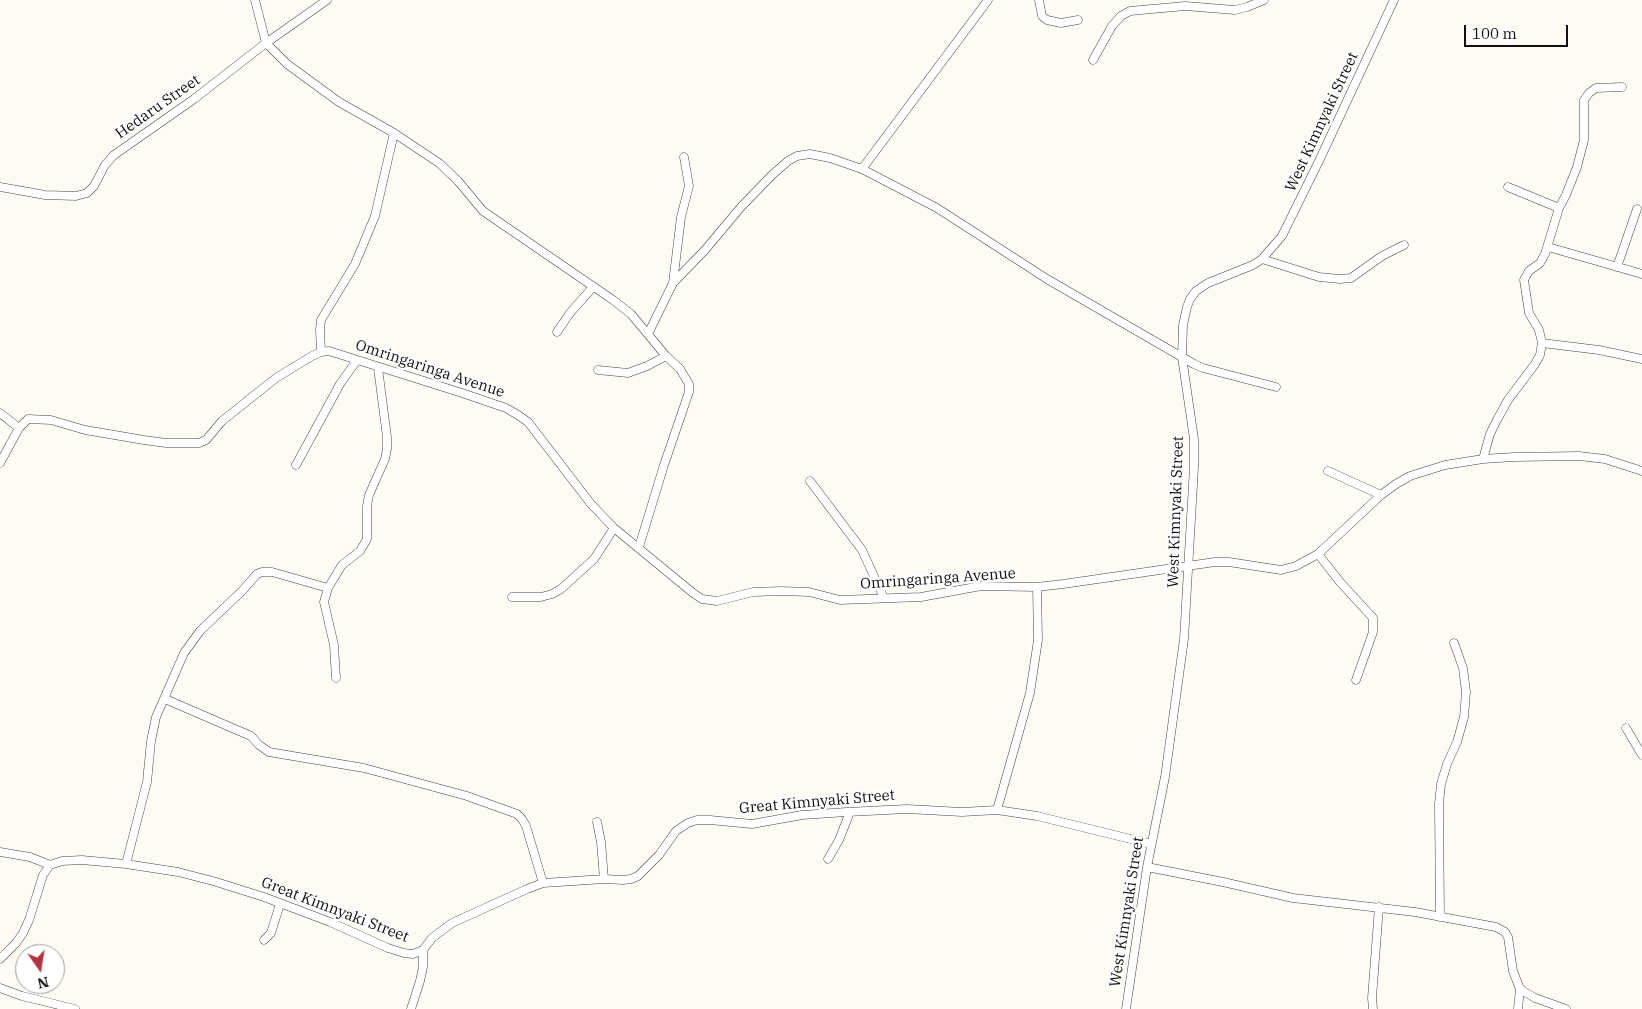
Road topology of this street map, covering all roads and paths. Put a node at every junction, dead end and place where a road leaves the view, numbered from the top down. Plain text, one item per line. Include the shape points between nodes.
1 (255, 0) edge
2 (327, 0) edge
3 (988, 0) edge
4 (1039, 0) edge
5 (1264, 0) edge
6 (1394, 0) edge
7 (1078, 20) dead end
8 (266, 43) junction
9 (1092, 60) dead end
10 (1622, 87) dead end
11 (394, 133) junction
12 (684, 157) dead end
13 (862, 169) junction
14 (0, 187) edge
15 (1508, 187) dead end
16 (1559, 208) junction
17 (1637, 209) dead end
18 (1404, 244) dead end
19 (1548, 247) junction
20 (1262, 259) junction
21 (1617, 267) junction
22 (1642, 274) edge
23 (673, 283) junction
24 (593, 287) junction
25 (556, 332) dead end
26 (648, 334) junction
27 (1542, 343) junction
28 (321, 352) junction
29 (666, 356) junction
30 (1182, 357) junction
31 (1642, 358) edge
32 (357, 360) junction
33 (378, 368) junction
34 (598, 370) dead end
35 (1276, 387) dead end
36 (0, 413) edge
37 (19, 428) junction
38 (1483, 459) junction
39 (0, 463) edge
40 (296, 465) dead end
41 (1328, 471) dead end
42 (1642, 471) edge
43 (810, 481) dead end
44 (1381, 495) junction
45 (614, 528) junction
46 (640, 547) junction
47 (1318, 554) junction
48 (1188, 566) junction
49 (1037, 587) junction
50 (328, 588) junction
51 (512, 597) dead end
52 (884, 598) junction
53 (1454, 643) dead end
54 (336, 678) dead end
55 (1356, 680) dead end
56 (165, 698) junction
57 (1626, 728) dead end
58 (1642, 755) edge
59 (997, 810) junction
60 (850, 812) junction
61 (597, 822) dead end
62 (1151, 844) junction
63 (0, 852) edge
64 (828, 859) dead end
65 (126, 864) junction
66 (50, 865) junction
67 (1147, 867) junction
68 (604, 879) junction
69 (543, 883) junction
70 (280, 904) junction
71 (1379, 907) junction
72 (1440, 917) junction
73 (264, 940) dead end
74 (423, 950) junction
75 (0, 959) edge
76 (0, 988) edge
77 (1520, 989) junction
78 (75, 1009) edge
79 (411, 1009) edge
80 (1126, 1009) edge
81 (1373, 1009) edge
82 (1518, 1009) edge
83 (1566, 1009) edge

1 - 8 street
2 - 8 street, Hedaru Street
3 - 13 street
4 - 7 street via 1042,16 1047,20 1061,23
5 - 9 street via 1235,10 1185,6 1130,11 1112,26
6 - 20 street, West Kimnyaki Street via 1288,224
8 - 11 street via 287,64 338,102
8 - 14 street, Hedaru Street via 114,155 87,193 45,195
10 - 16 street via 1596,88 1586,96 1584,140 1571,184
11 - 24 street via 439,162 476,206
11 - 28 street via 375,216 355,264 321,320
12 - 23 street via 689,186 681,217
13 - 23 street via 810,154 788,161 741,207
13 - 30 street via 937,208 1047,279
15 - 16 street
16 - 19 street
17 - 21 street
18 - 20 street via 1351,278 1319,277
19 - 21 street
19 - 27 street via 1524,280 1529,313
20 - 30 street, West Kimnyaki Street via 1196,291 1190,299 1183,325
21 - 22 street
23 - 26 street
24 - 25 street
24 - 26 street via 631,314
26 - 29 street
27 - 31 street
27 - 38 street via 1535,364 1497,420
28 - 32 street, Omringaringa Avenue via 329,351
28 - 37 street via 276,378 199,443 166,443 43,419 28,419
29 - 34 street via 628,373
29 - 46 street via 680,369 689,392
30 - 35 street via 1203,368
30 - 48 street, West Kimnyaki Street via 1194,439
32 - 33 street, Omringaringa Avenue
32 - 40 street via 340,384
33 - 45 street, Omringaringa Avenue via 462,393 518,415 528,422 591,504
33 - 50 street via 387,449 369,495 367,539 360,551 342,565
36 - 37 street
37 - 39 street
38 - 42 street, Omringaringa Avenue via 1592,457
38 - 44 street, Omringaringa Avenue via 1445,465 1418,474
41 - 44 street
43 - 52 street via 862,550
44 - 47 street, Omringaringa Avenue
45 - 46 street, Omringaringa Avenue
45 - 51 street via 594,559 561,589 541,597
46 - 52 street, Omringaringa Avenue via 693,593 710,601 781,590 809,592 840,600
47 - 48 street, Omringaringa Avenue via 1281,570 1229,562
47 - 55 street via 1373,618 1373,632
48 - 49 street, Omringaringa Avenue
48 - 62 street, West Kimnyaki Street via 1184,640 1165,777
49 - 52 street, Omringaringa Avenue via 981,586 932,595
49 - 59 street via 1038,640 1030,693
50 - 54 street via 324,602 334,645
50 - 56 street via 272,572 257,574 200,630 184,653
53 - 72 street via 1463,668 1466,692 1464,717 1441,784 1438,804
56 - 65 street via 153,729 147,782
56 - 69 street via 251,736 269,752 342,763 398,776 517,814 526,826
57 - 58 street
59 - 60 street, Great Kimnyaki Street
59 - 62 street, Great Kimnyaki Street via 1036,816
60 - 64 street
60 - 68 street, Great Kimnyaki Street via 802,815 752,824 710,820 688,823 676,830 659,855 638,876 623,880
61 - 68 street
62 - 67 street, West Kimnyaki Street
63 - 66 street via 30,857
65 - 66 street, Great Kimnyaki Street via 82,860
65 - 70 street, Great Kimnyaki Street via 213,881
66 - 75 street via 43,875 23,933
67 - 71 street via 1293,898
67 - 80 street, West Kimnyaki Street
68 - 69 street, Great Kimnyaki Street
69 - 74 street, Great Kimnyaki Street via 452,923 432,938
70 - 73 street via 271,933
70 - 74 street, Great Kimnyaki Street via 404,953
71 - 72 street
71 - 81 street
72 - 77 street via 1496,927 1505,932
74 - 79 street via 423,967
76 - 78 street
77 - 82 street
77 - 83 street

